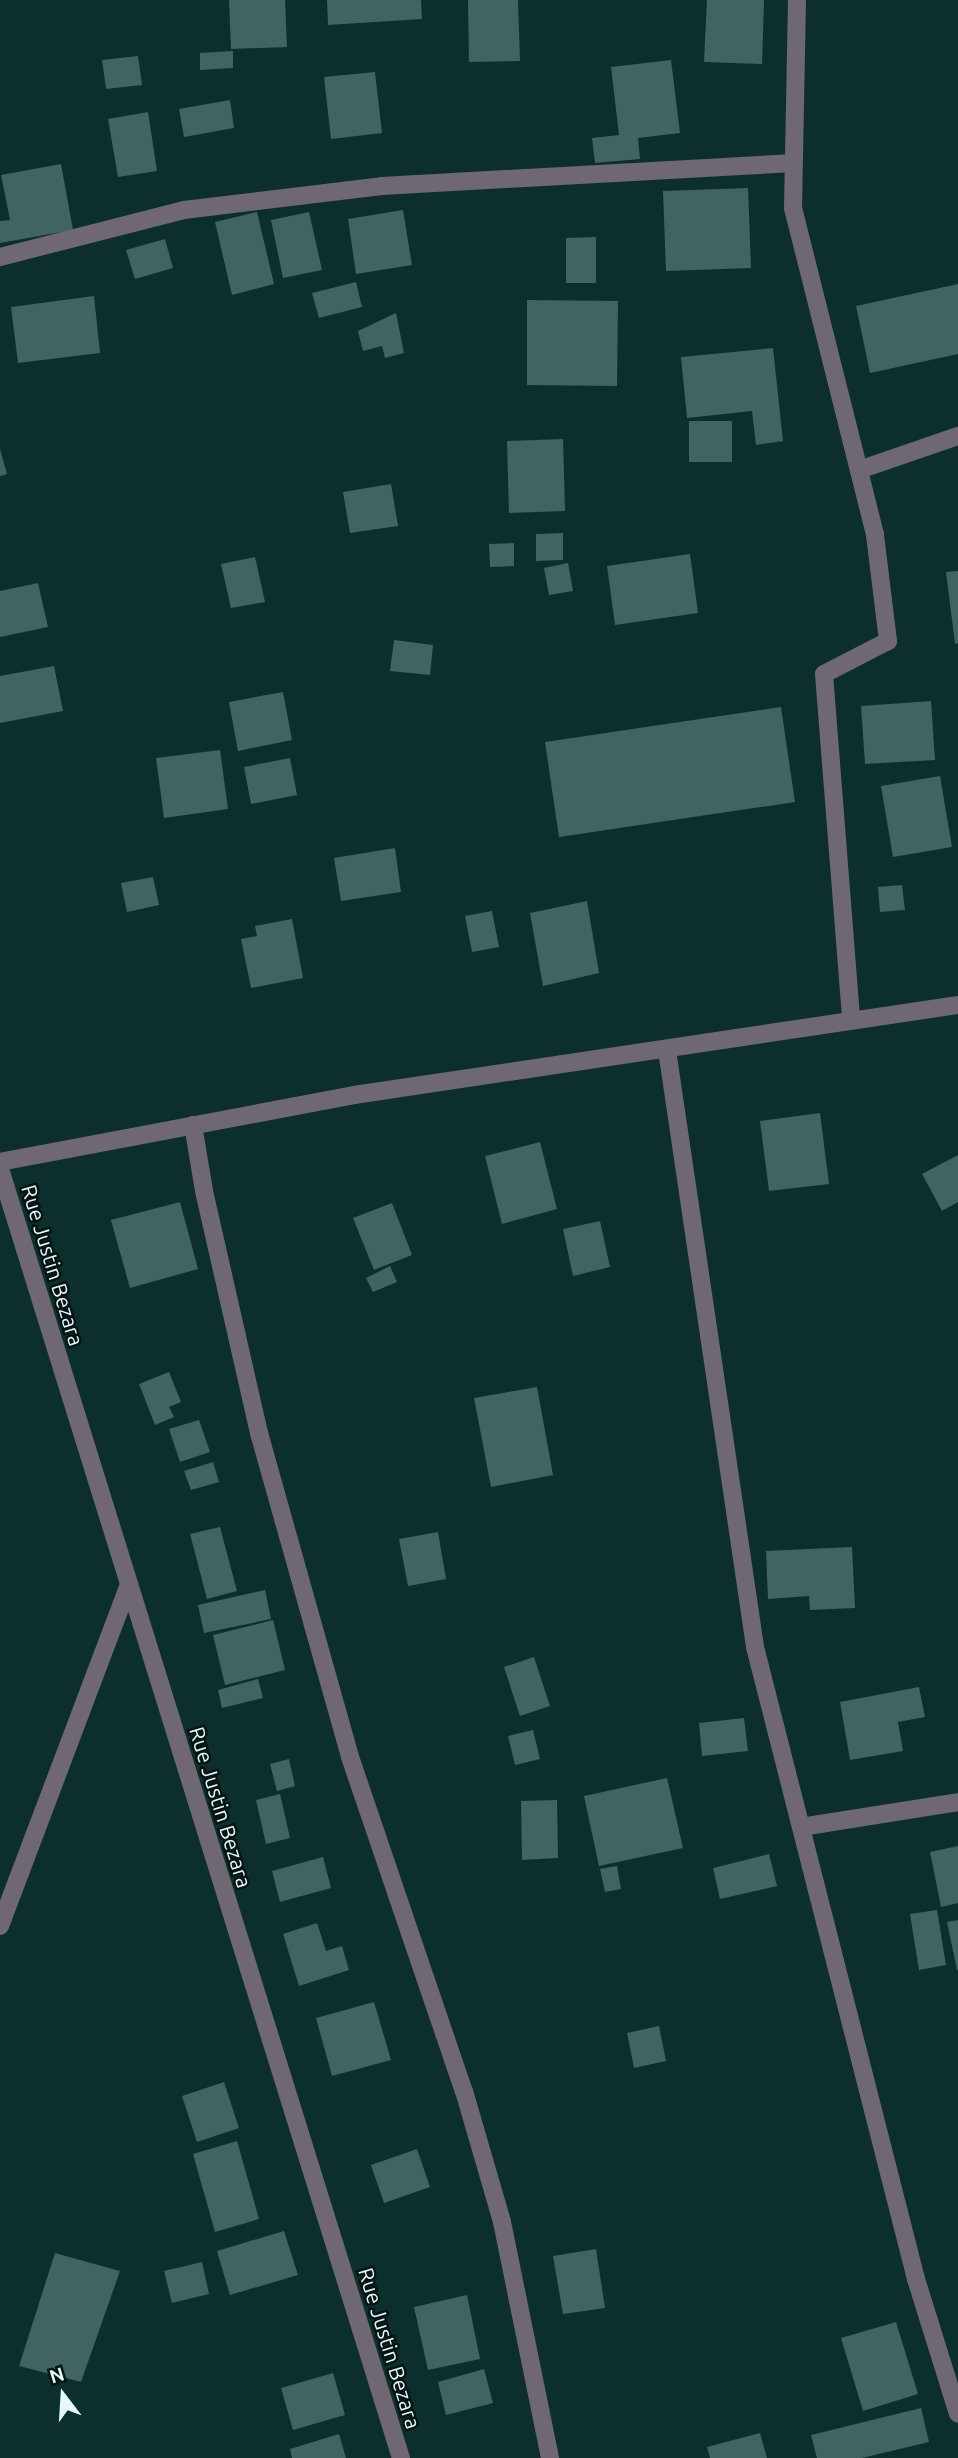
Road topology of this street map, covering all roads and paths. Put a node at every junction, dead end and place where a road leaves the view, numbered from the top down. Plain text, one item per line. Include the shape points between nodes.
1 (797, 0) edge
2 (793, 163) junction
3 (0, 257) edge
4 (958, 436) edge
5 (859, 470) junction
6 (958, 1004) edge
7 (851, 1020) junction
8 (667, 1050) junction
9 (193, 1125) junction
10 (0, 1162) edge
11 (0, 1169) edge
12 (128, 1588) junction
13 (958, 1802) edge
14 (801, 1827) junction
15 (0, 1926) edge
16 (958, 2414) edge
17 (401, 2458) edge
18 (550, 2458) edge

1 - 2 street
2 - 3 street via 382,186 184,210
2 - 5 street via 793,208
4 - 5 street
5 - 7 street via 875,535 888,641 824,674
6 - 7 street
7 - 8 street
8 - 9 street via 354,1095
8 - 14 street via 755,1647
9 - 10 street
9 - 18 street via 259,1433 350,1757 464,2091 502,2222
11 - 12 street, Rue Justin Bezara
12 - 15 street
12 - 17 street, Rue Justin Bezara
13 - 14 street
14 - 16 street via 916,2279

